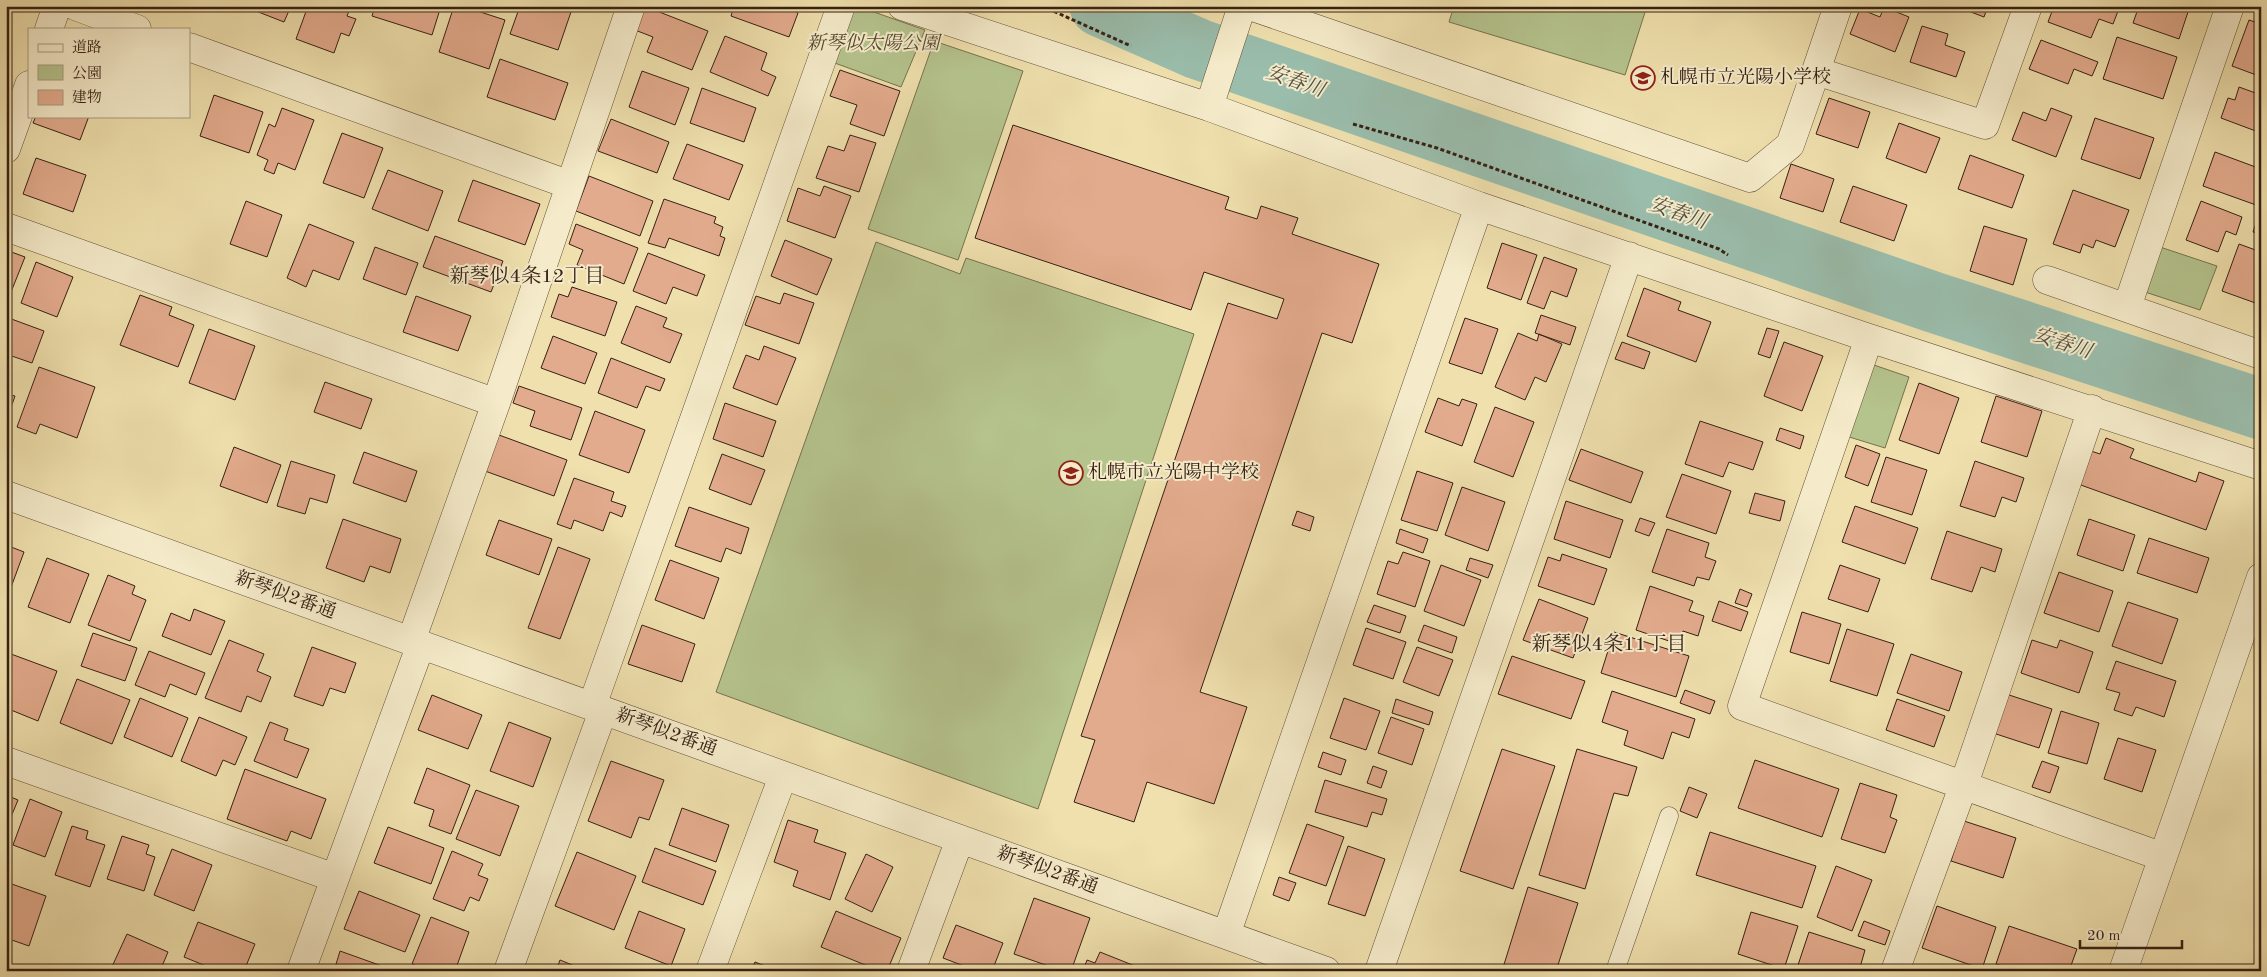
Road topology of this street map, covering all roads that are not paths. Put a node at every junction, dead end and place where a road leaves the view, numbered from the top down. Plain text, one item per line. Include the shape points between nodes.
1 (57, 6) edge
2 (75, 6) edge
3 (631, 6) edge
4 (841, 6) edge
5 (902, 6) edge
6 (1242, 6) edge
7 (1250, 6) edge
8 (1838, 6) edge
9 (2028, 6) edge
10 (2230, 6) edge
11 (49, 28) edge
12 (134, 28) edge
13 (190, 47) edge
14 (1816, 71) junction
15 (28, 88) edge
16 (1209, 107) junction
17 (6, 149) edge
18 (570, 185) junction
19 (1479, 206) junction
20 (6, 227) edge
21 (1629, 256) junction
22 (2047, 280) dead end
23 (2127, 307) junction
24 (1869, 338) junction
25 (2261, 355) edge
26 (496, 403) junction
27 (2092, 409) junction
28 (2261, 466) edge
29 (6, 495) edge
30 (2261, 577) edge
31 (416, 643) junction
32 (598, 709) junction
33 (6, 761) edge
34 (783, 776) junction
35 (1964, 784) junction
36 (1669, 816) dead end
37 (960, 839) junction
38 (2163, 857) junction
39 (335, 878) junction
40 (1226, 935) junction
41 (301, 971) edge
42 (508, 971) edge
43 (710, 971) edge
44 (911, 971) edge
45 (1326, 971) edge
46 (1379, 971) edge
47 (1615, 971) edge
48 (1895, 971) edge
49 (2123, 971) edge

1 - 11 street
2 - 12 street
3 - 18 street
4 - 32 street
5 - 16 street
6 - 16 street
7 - 14 street via 1750,178 1790,145
8 - 14 street
9 - 14 street via 1985,125
10 - 23 street
13 - 18 street
15 - 17 street
16 - 19 street
18 - 26 street
19 - 21 street
19 - 40 street
20 - 26 street
21 - 24 street
21 - 46 street
22 - 23 street
23 - 25 street
24 - 27 street
24 - 35 street via 1742,706
26 - 31 street
27 - 28 street
27 - 35 street
29 - 31 street, 新琴似2番通
30 - 38 street
31 - 32 street, 新琴似2番通
31 - 39 street
32 - 34 street, 新琴似2番通
32 - 42 street
33 - 39 street
34 - 37 street, 新琴似2番通
34 - 43 street
35 - 38 street
35 - 48 street
36 - 47 lane
37 - 40 street, 新琴似2番通
37 - 44 street
38 - 49 street
39 - 41 street
40 - 45 street, 新琴似2番通

